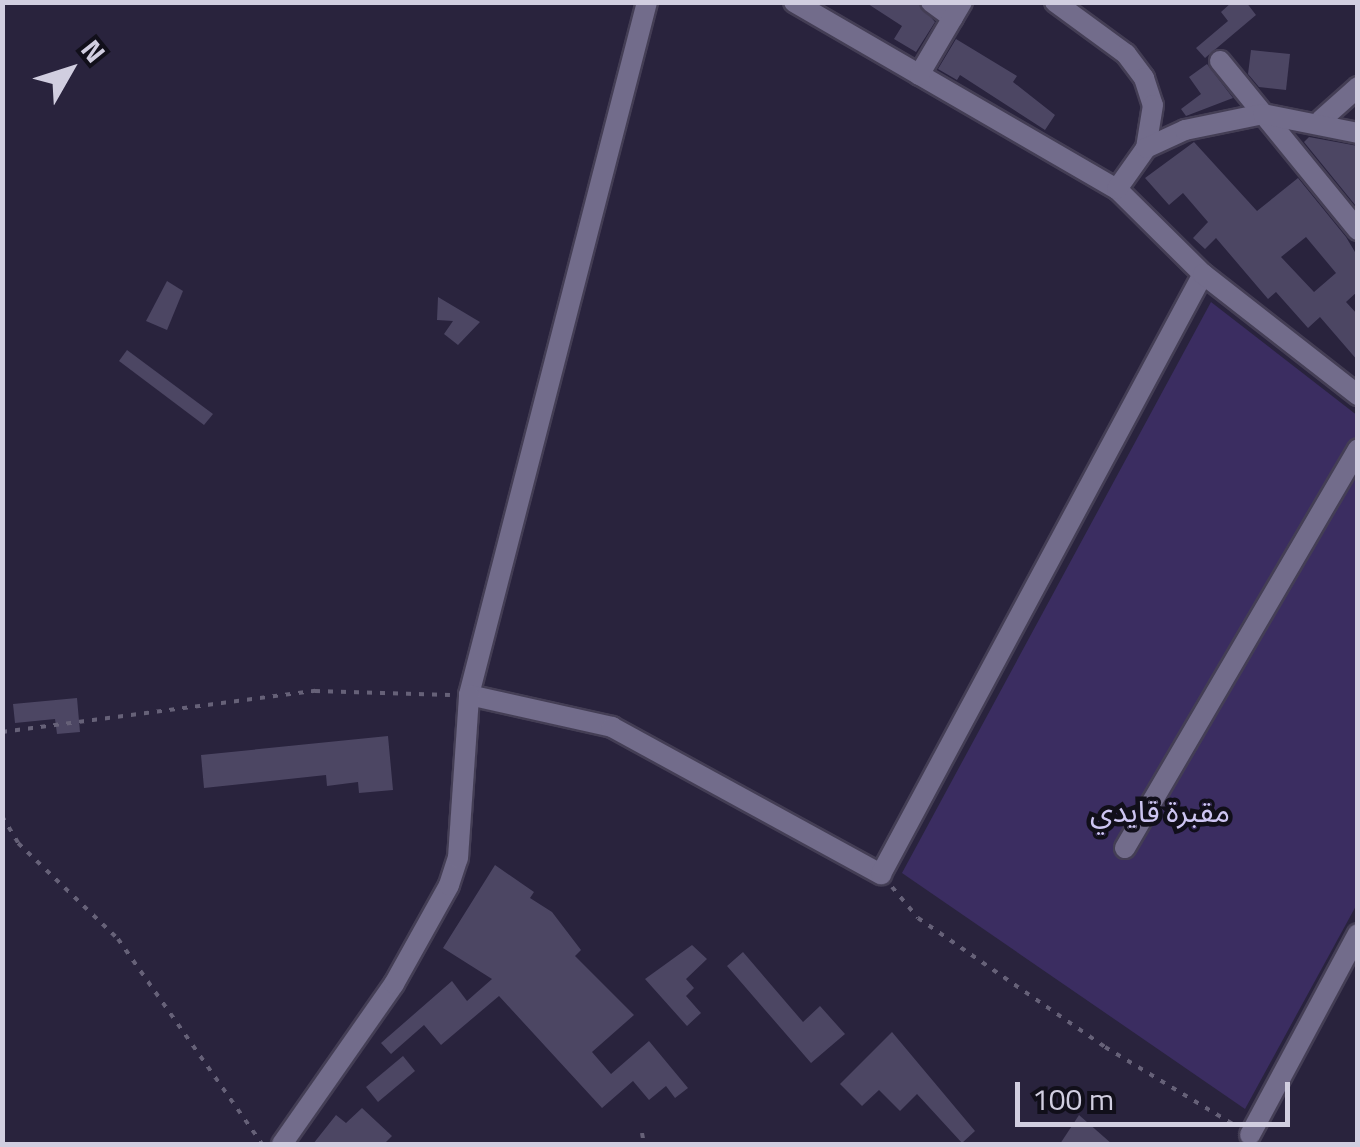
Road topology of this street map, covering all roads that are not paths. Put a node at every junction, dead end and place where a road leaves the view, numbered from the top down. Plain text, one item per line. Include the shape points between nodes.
1 (647, 2) edge
2 (931, 2) edge
3 (1055, 2) edge
4 (804, 5) edge
5 (958, 10) edge
6 (1220, 60) dead end
7 (918, 75) junction
8 (1358, 87) edge
9 (1263, 114) junction
10 (1321, 120) junction
11 (1358, 133) edge
12 (1146, 148) junction
13 (1117, 189) junction
14 (1358, 230) edge
15 (1204, 274) junction
16 (1358, 395) edge
17 (1358, 449) edge
18 (468, 695) junction
19 (1126, 848) dead end
20 (1358, 934) edge
21 (1250, 1135) road end
22 (282, 1144) edge

1 - 18 street
2 - 5 street
3 - 12 street via 1126,54 1144,78 1153,105
4 - 7 street
5 - 7 street
6 - 9 street
7 - 13 street
8 - 10 street
9 - 10 street
9 - 12 street via 1186,130
9 - 14 street
10 - 11 street
12 - 13 street
13 - 15 street
15 - 16 street
15 - 18 street via 881,874 612,728
17 - 19 street
18 - 22 street via 458,858 449,886 394,984
20 - 21 street

